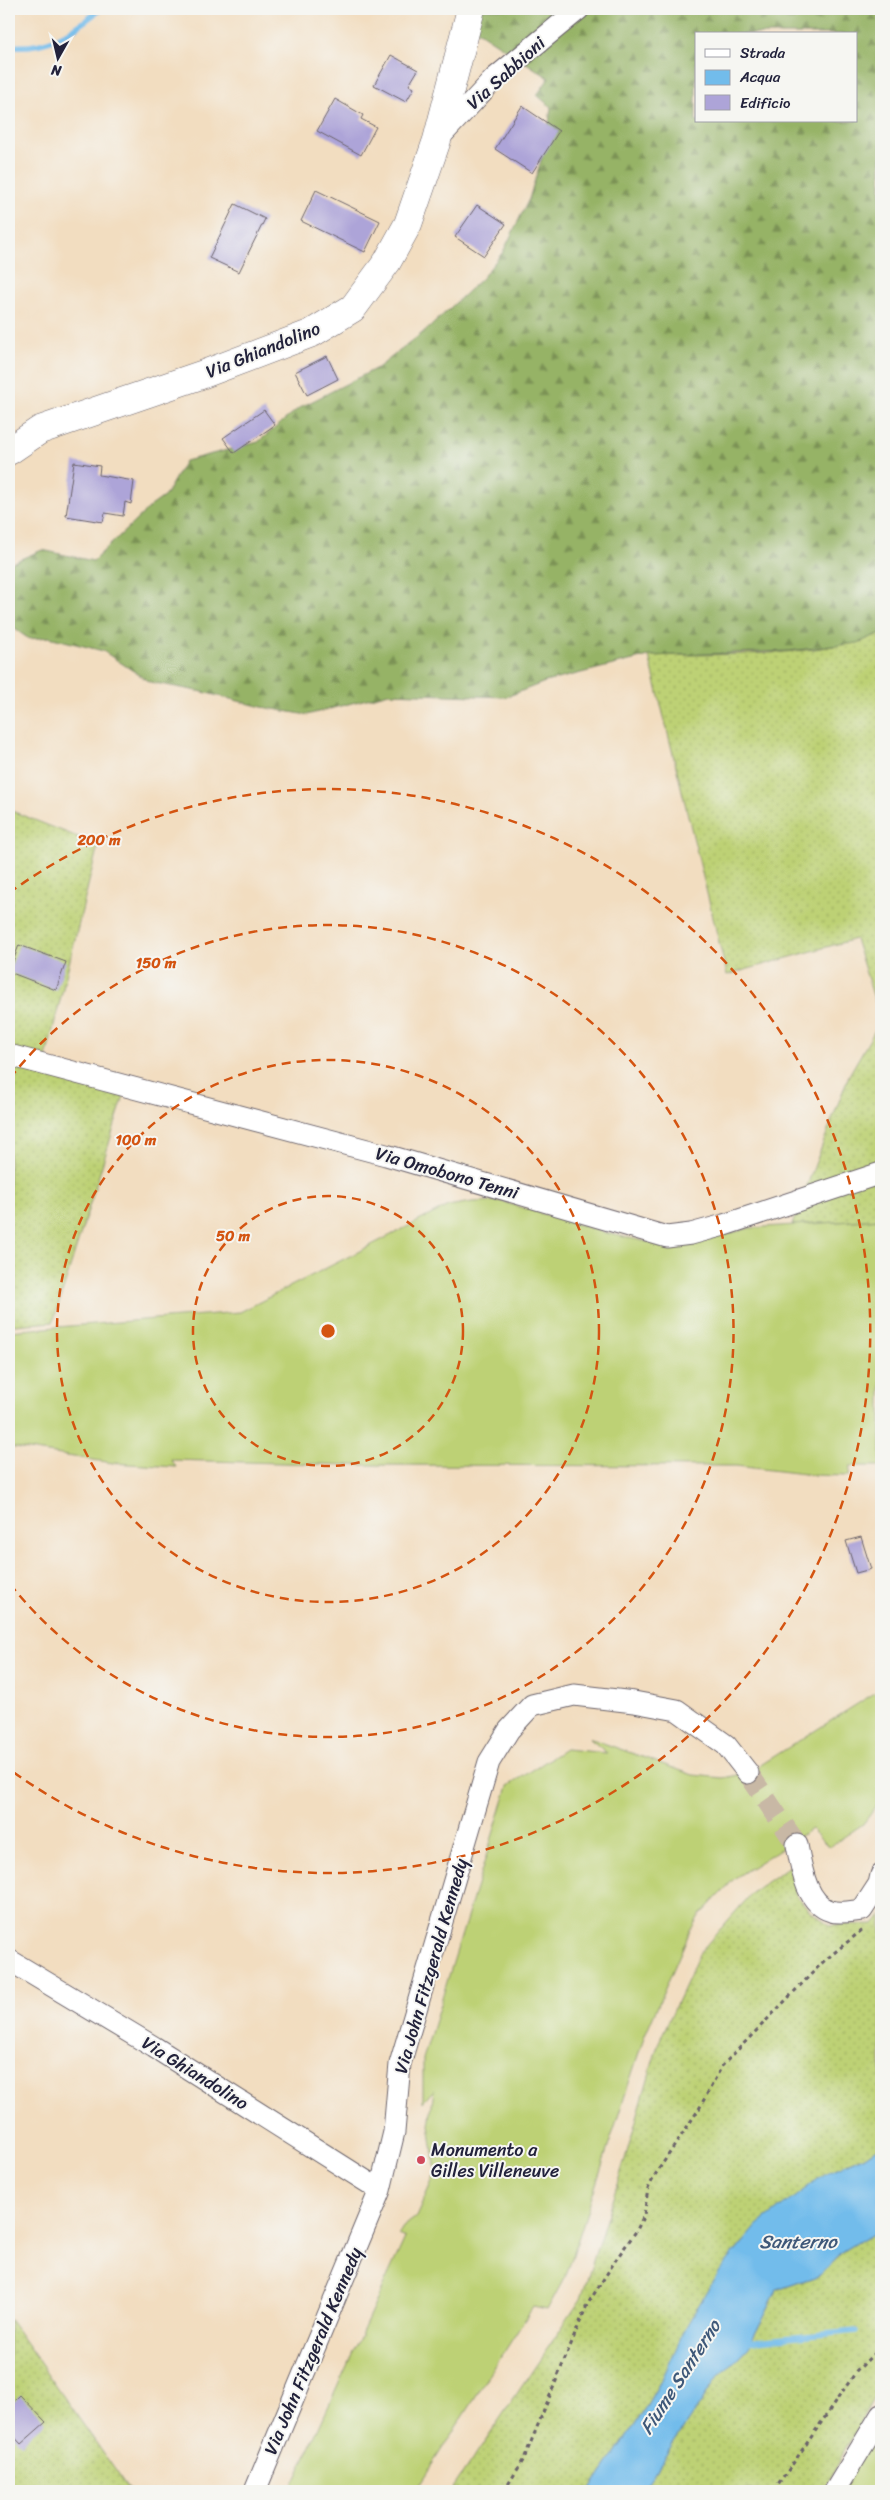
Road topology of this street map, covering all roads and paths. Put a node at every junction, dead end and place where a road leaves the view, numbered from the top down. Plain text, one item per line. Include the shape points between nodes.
1 (471, 9) edge
2 (579, 9) edge
3 (437, 140) junction
4 (9, 451) edge
5 (9, 1055) edge
6 (881, 1173) edge
7 (748, 1773) tunnel mouth
8 (797, 1844) tunnel mouth
9 (881, 1875) edge
10 (866, 1925) dead end
11 (9, 1960) edge
12 (380, 2190) junction
13 (881, 2346) edge
14 (881, 2414) edge
15 (255, 2491) edge
16 (504, 2491) edge
17 (774, 2491) edge
18 (835, 2491) edge

1 - 3 street, Via Ghiandolino
2 - 3 street, Via Sabbioni via 495,78
3 - 4 street, Via Ghiandolino via 408,224 387,262 353,308 312,333 40,430
5 - 6 street, Via Omobono Tenni via 386,1155 667,1237 724,1225
7 - 12 street, Via John Fitzgerald Kennedy via 726,1745 677,1710 634,1702 574,1695 532,1705 509,1730 489,1762 400,2064 394,2132
8 - 9 street via 803,1872 815,1901 831,1911 862,1910 879,1884
10 - 16 path via 823,1962 722,2066 699,2109 655,2175 637,2230 587,2305 524,2459
11 - 12 street, Via Ghiandolino
12 - 15 street, Via John Fitzgerald Kennedy
13 - 17 path via 856,2372
14 - 18 street

